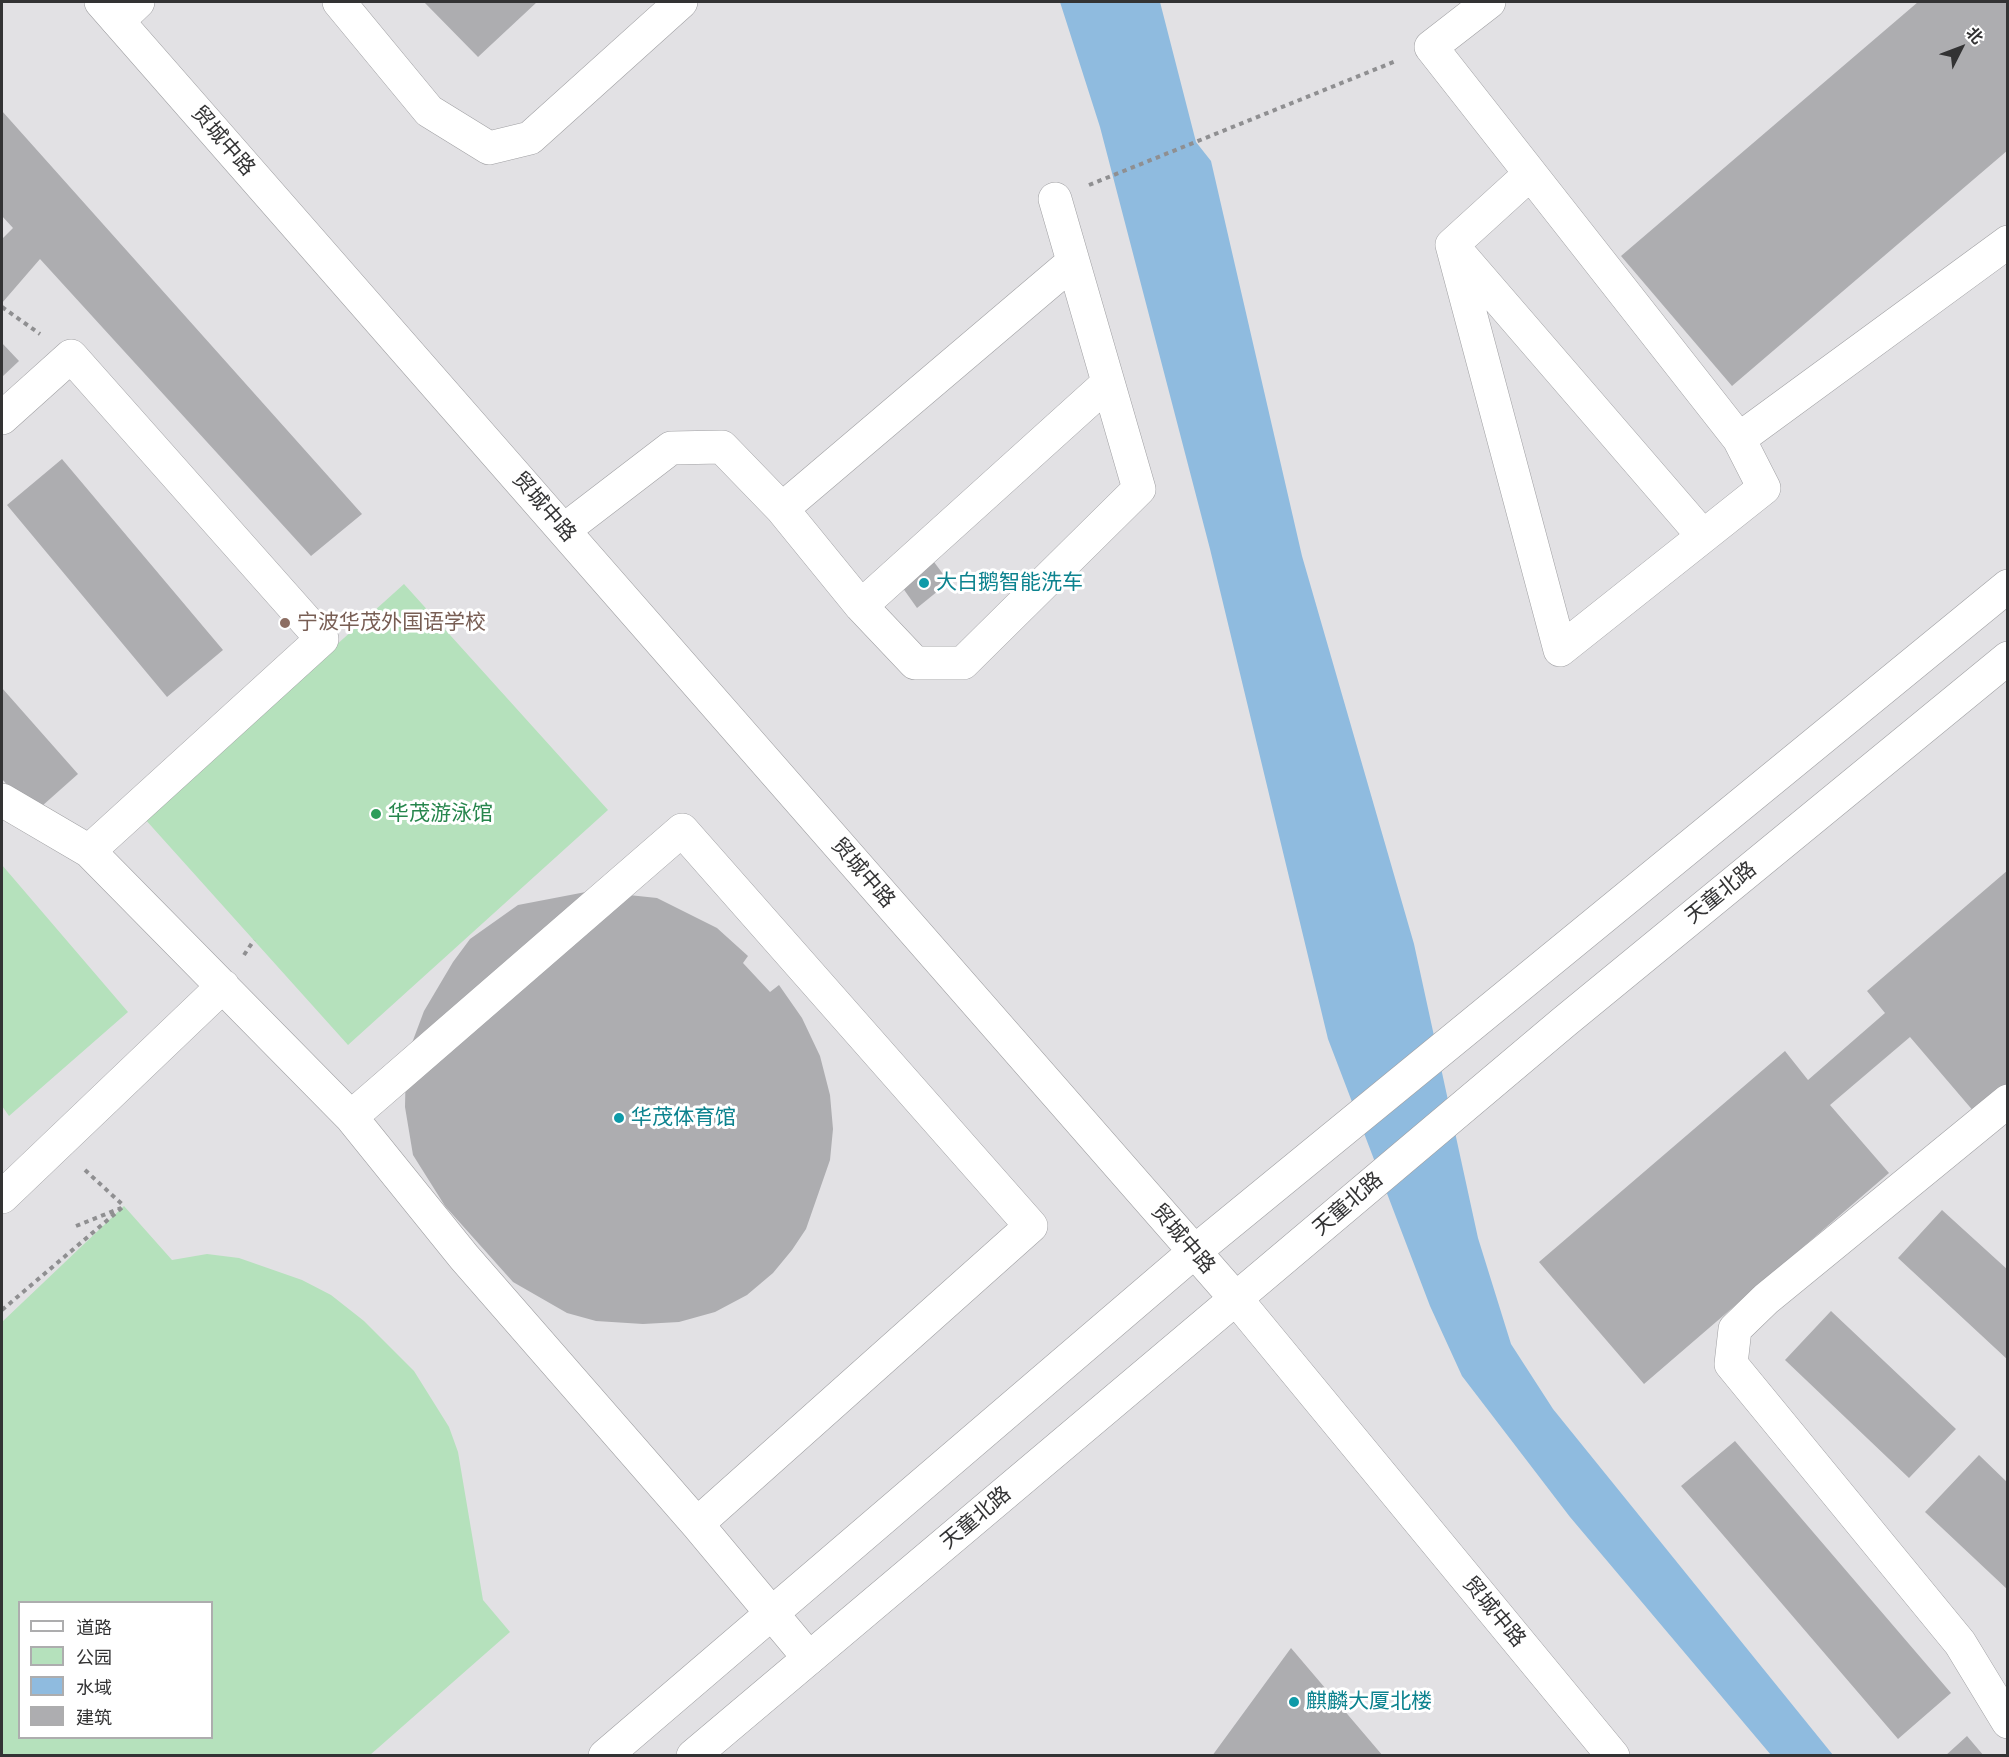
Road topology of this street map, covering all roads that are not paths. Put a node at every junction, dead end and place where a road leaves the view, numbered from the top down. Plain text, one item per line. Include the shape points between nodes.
1 (339, 2) edge
2 (681, 2) edge
3 (1489, 2) edge
4 (119, 8) edge
5 (1530, 174) junction
6 (1055, 199) road end
7 (2007, 242) edge
8 (1452, 245) junction
9 (1073, 262) junction
10 (1108, 383) junction
11 (2, 418) edge
12 (1739, 440) junction
13 (782, 509) junction
14 (564, 530) junction
15 (1703, 536) junction
16 (2007, 586) edge
17 (861, 606) junction
18 (2007, 658) edge
19 (2, 800) edge
20 (89, 851) junction
21 (224, 986) junction
22 (2007, 1101) edge
23 (351, 1117) junction
24 (2, 1197) edge
25 (1194, 1252) junction
26 (1237, 1300) junction
27 (697, 1524) junction
28 (773, 1614) junction
29 (809, 1658) junction
30 (2007, 1722) edge
31 (605, 1755) edge
32 (693, 1755) edge
33 (1613, 1755) edge

1 - 2 main road via 429,111 489,148 530,138
3 - 5 main road via 1431,47
4 - 14 main road, 贸城中路
5 - 8 main road
5 - 12 main road
6 - 9 main road
7 - 12 main road
8 - 15 main road
8 - 15 main road via 1560,650
9 - 10 main road
9 - 13 main road
10 - 17 main road
10 - 17 main road via 1139,489 963,663 915,663
11 - 20 main road via 71,356 321,639
12 - 15 main road via 1764,488
13 - 14 main road via 722,447 671,448
13 - 17 main road
14 - 25 main road, 贸城中路
16 - 25 main road
18 - 26 main road, 天童北路 via 1564,1022
19 - 20 main road
20 - 21 main road
21 - 23 main road
21 - 24 main road
22 - 30 main road via 1766,1299 1735,1329 1731,1364 1960,1642
23 - 27 main road via 464,1257
23 - 27 main road via 682,830 1031,1226
25 - 26 main road, 贸城中路
25 - 28 main road
26 - 29 main road, 天童北路
26 - 33 main road, 贸城中路
27 - 28 main road
28 - 29 main road
28 - 31 main road
29 - 32 main road, 天童北路

